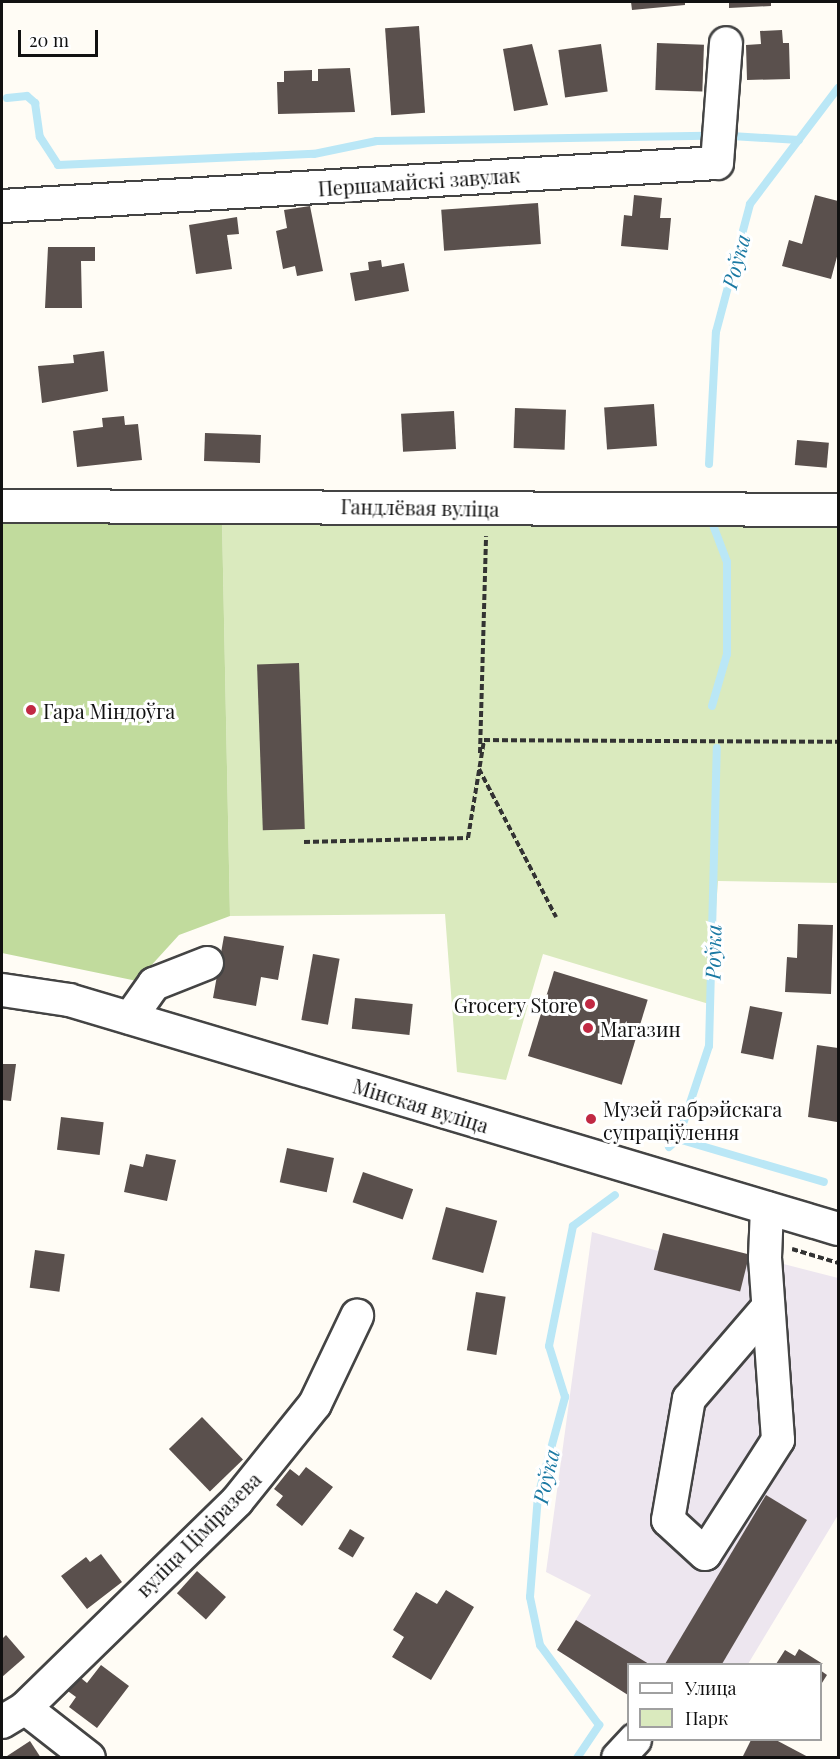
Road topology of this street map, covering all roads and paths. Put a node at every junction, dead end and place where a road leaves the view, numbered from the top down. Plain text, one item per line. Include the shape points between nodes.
1 (726, 43) dead end
2 (2, 207) edge
3 (2, 506) edge
4 (487, 508) junction
5 (838, 510) edge
6 (838, 742) edge
7 (479, 770) junction
8 (304, 842) dead end
9 (556, 917) dead end
10 (207, 963) dead end
11 (2, 990) edge
12 (130, 1018) junction
13 (767, 1208) junction
14 (838, 1229) edge
15 (768, 1307) junction
16 (357, 1316) dead end
17 (13, 1715) edge
18 (634, 1741) edge
19 (89, 1758) edge
20 (618, 1758) edge

1 - 2 street, Першамайскі завулак via 717,163
3 - 4 street, Гандлёвая вуліца
4 - 5 street, Гандлёвая вуліца
4 - 7 path
6 - 7 path via 484,740
7 - 8 path via 468,838
7 - 9 path
10 - 12 street via 154,984
11 - 12 street, Мінская вуліца via 69,1000
12 - 13 street, Мінская вуліца
13 - 14 street, Мінская вуліца
13 - 15 street
15 - 15 street via 778,1440 705,1554 668,1520 689,1399
16 - 17 street, вуліца Ціміразева via 315,1404 237,1501
17 - 19 street
18 - 20 street

